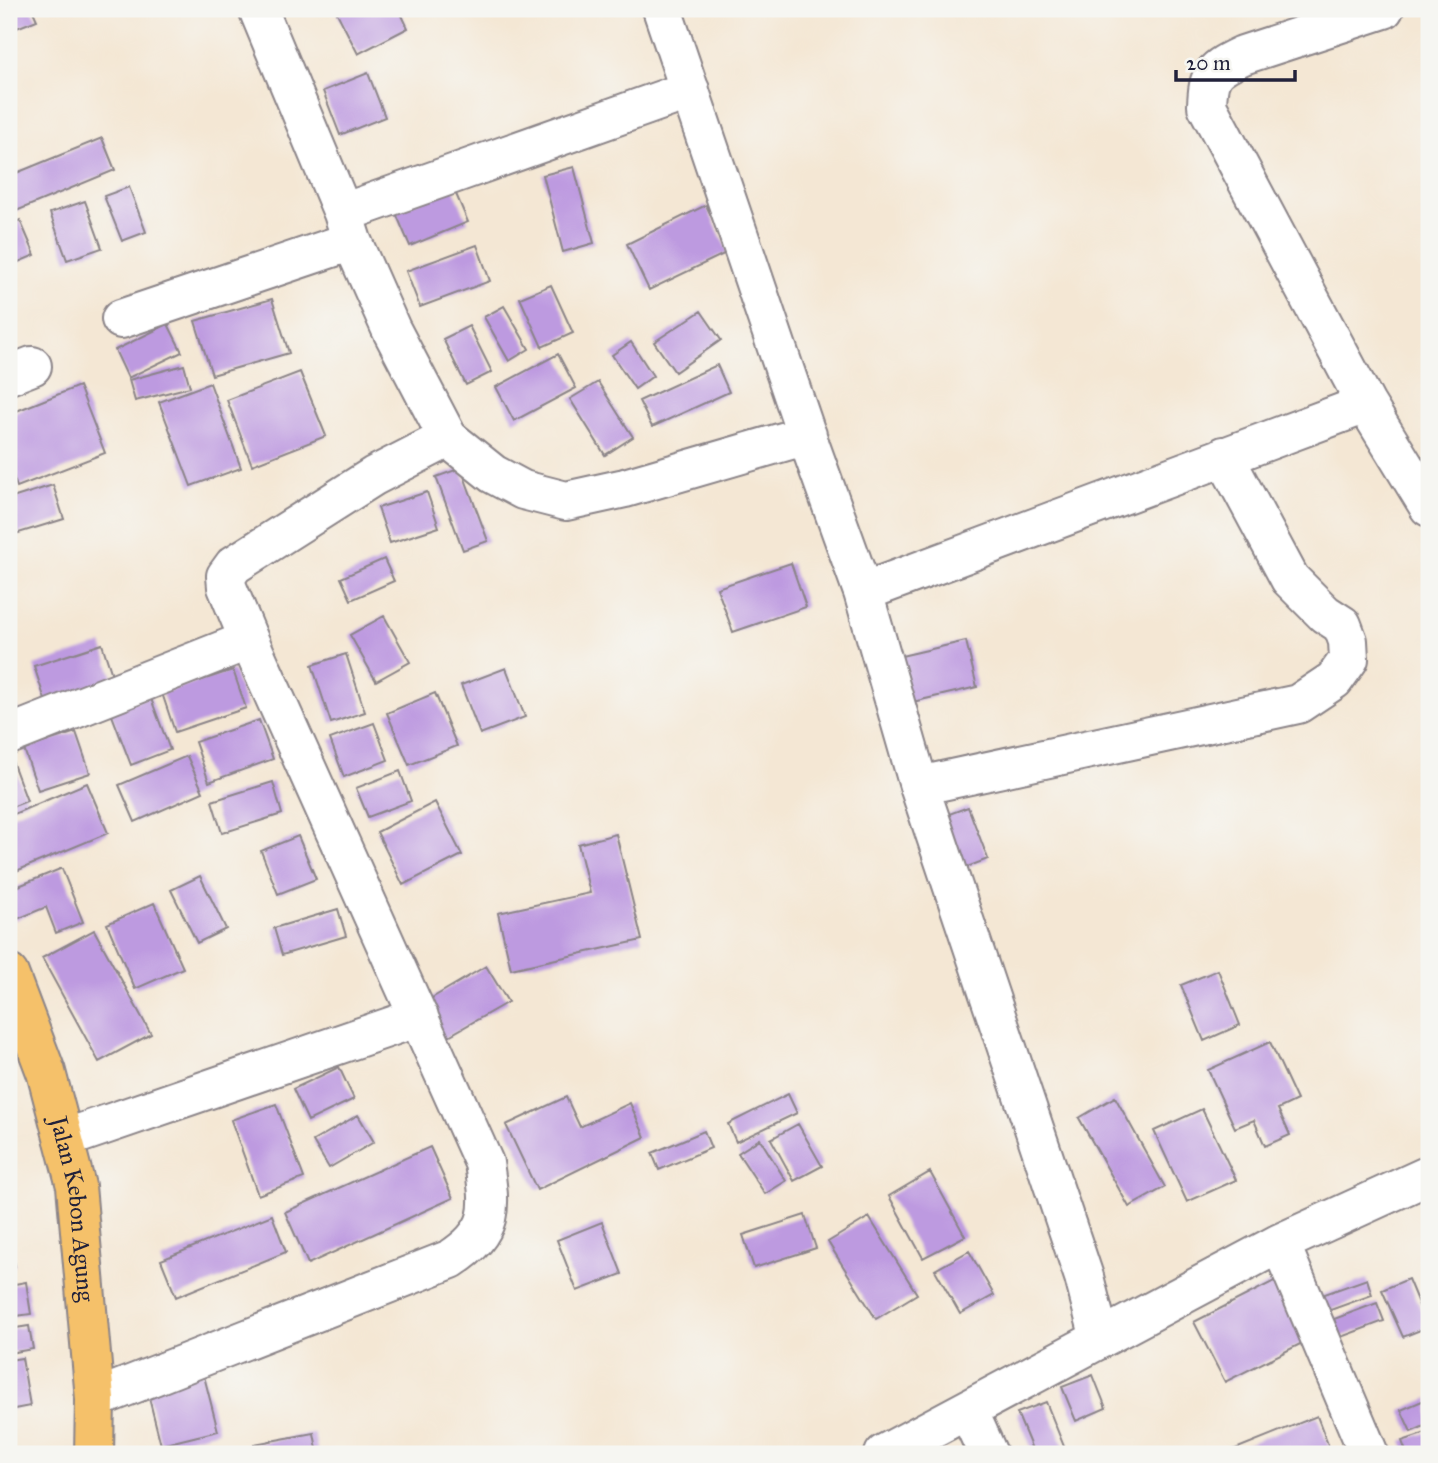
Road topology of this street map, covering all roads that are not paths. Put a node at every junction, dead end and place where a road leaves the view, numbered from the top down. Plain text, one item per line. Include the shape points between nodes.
1 (258, 9) edge
2 (662, 9) edge
3 (1384, 9) edge
4 (690, 90) junction
5 (347, 227) junction
6 (121, 319) dead end
7 (1366, 404) junction
8 (807, 435) junction
9 (448, 438) junction
10 (1224, 456) junction
11 (1429, 507) edge
12 (863, 592) junction
13 (249, 640) junction
14 (9, 735) edge
15 (919, 786) junction
16 (9, 974) edge
17 (419, 1017) junction
18 (64, 1139) junction
19 (1429, 1175) edge
20 (1280, 1243) junction
21 (1100, 1339) junction
22 (95, 1399) junction
23 (968, 1410) junction
24 (94, 1454) edge
25 (884, 1454) edge
26 (988, 1454) edge
27 (1369, 1454) edge

1 - 5 street
2 - 4 street
3 - 7 street via 1242,55 1222,65 1208,82 1208,106
4 - 5 street
4 - 8 street
5 - 6 street
5 - 9 street via 391,329
7 - 10 street
7 - 11 street
8 - 9 street via 566,501 523,490 493,474
8 - 12 street
9 - 13 street via 374,476 234,565 226,576 227,587
10 - 12 street
10 - 15 street via 1290,579 1342,625 1349,659 1334,680 1298,704
12 - 15 street
13 - 14 street
13 - 17 street
15 - 21 street via 1084,1278
16 - 18 main road, Jalan Kebon Agung via 46,1072
17 - 18 street
17 - 22 street via 485,1163 486,1224 468,1248 451,1259
18 - 22 main road, Jalan Kebon Agung via 76,1186
19 - 20 street
20 - 21 street
20 - 27 street
21 - 23 street
22 - 24 main road, Jalan Kebon Agung
23 - 25 street
23 - 26 street

